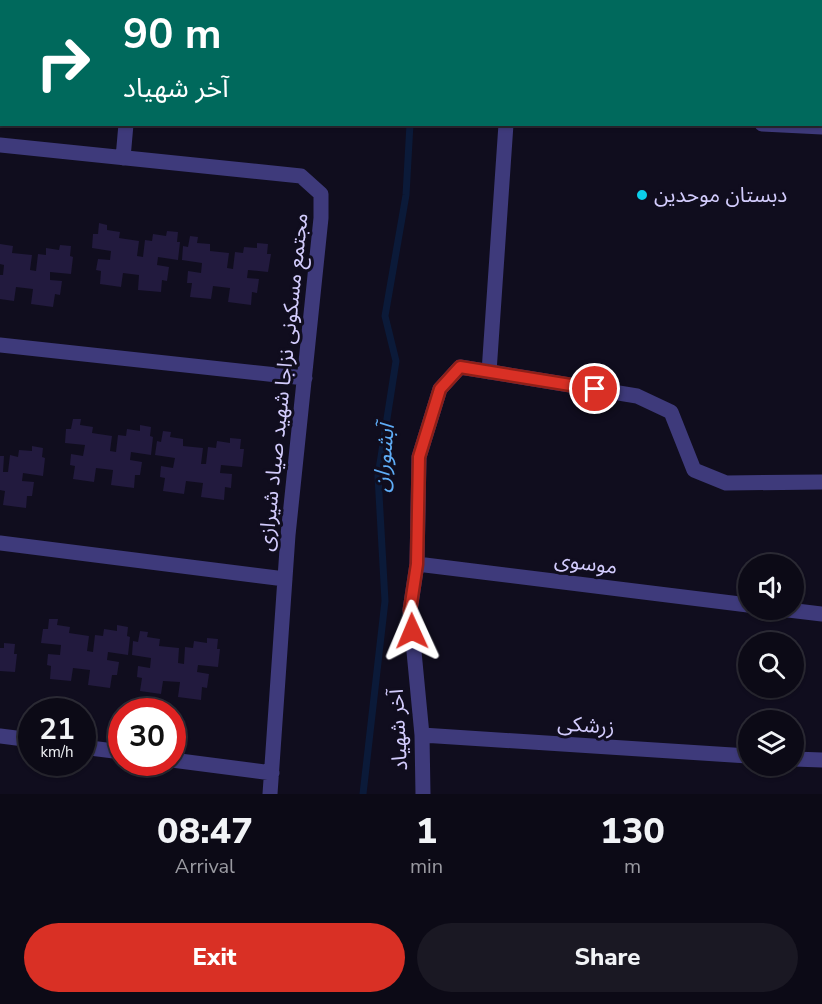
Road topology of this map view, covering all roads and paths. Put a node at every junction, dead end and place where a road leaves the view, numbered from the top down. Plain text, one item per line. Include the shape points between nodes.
1 (126, 126) edge
2 (506, 126) edge
3 (796, 126) edge
4 (822, 127) edge
5 (0, 145) edge
6 (123, 158) junction
7 (0, 345) edge
8 (489, 372) junction
9 (304, 378) junction
10 (822, 482) edge
11 (0, 543) edge
12 (417, 564) junction
13 (285, 579) junction
14 (738, 604) edge
15 (804, 612) edge
16 (822, 614) edge
17 (422, 735) junction
18 (0, 736) edge
19 (18, 738) edge
20 (738, 755) edge
21 (804, 759) edge
22 (822, 760) edge
23 (186, 762) edge
24 (272, 773) junction
25 (270, 794) edge
26 (423, 794) edge

1 - 6 street
2 - 8 street
3 - 4 street
5 - 6 street, مجتمع مسکونی نزاجا شهید صیاد شیرازی
6 - 9 street, مجتمع مسکونی نزاجا شهید صیاد شیرازی via 301,176 321,194
7 - 9 street
8 - 10 street, آخر شهیاد via 637,396 671,412 694,470 726,483
8 - 12 street, آخر شهیاد via 460,367 440,389 419,457
9 - 13 street, مجتمع مسکونی نزاجا شهید صیاد شیرازی
11 - 13 street
12 - 14 street, موسوی
12 - 17 street, آخر شهیاد via 410,610
13 - 24 street, مجتمع مسکونی نزاجا شهید صیاد شیرازی
15 - 16 street
17 - 20 street, زرشکی
17 - 26 street, آخر شهیاد
18 - 19 street
21 - 22 street
23 - 24 street
24 - 25 street, مجتمع مسکونی نزاجا شهید صیاد شیرازی

